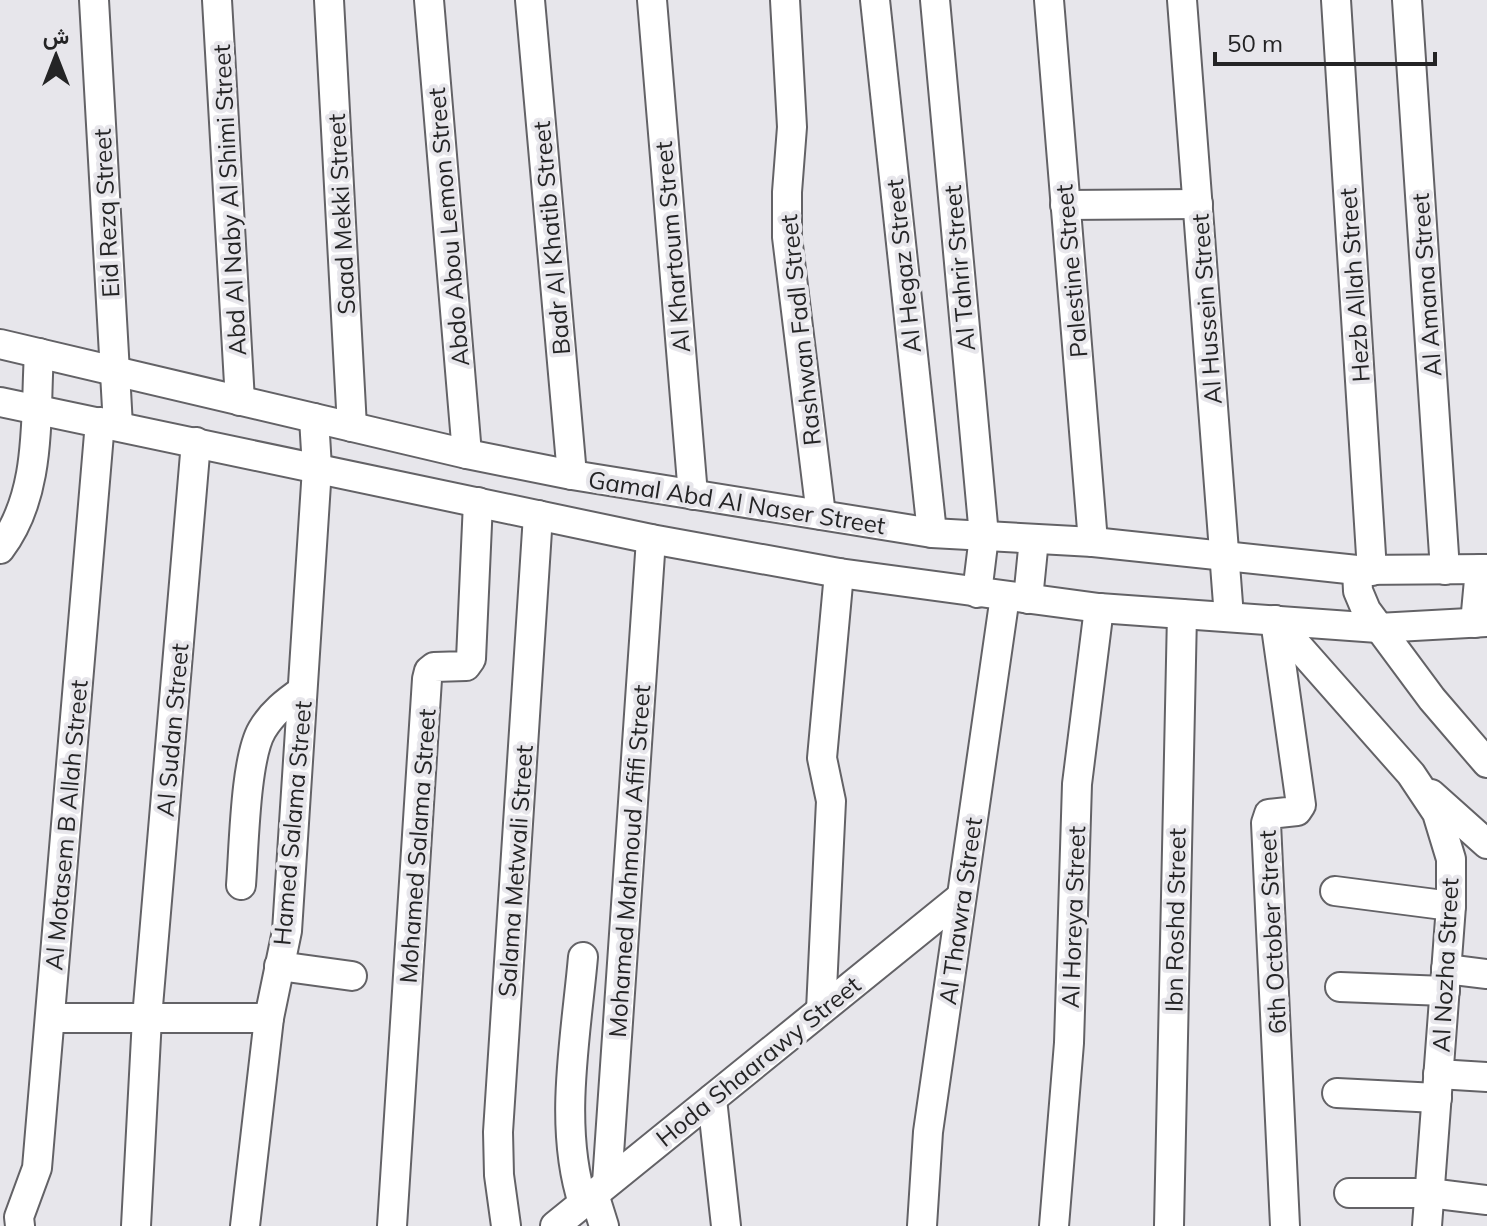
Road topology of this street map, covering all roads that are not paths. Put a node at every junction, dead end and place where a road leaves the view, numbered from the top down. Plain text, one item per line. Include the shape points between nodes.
1 (94, 0) edge
2 (217, 0) edge
3 (329, 0) edge
4 (429, 0) edge
5 (530, 0) edge
6 (652, 0) edge
7 (785, 0) edge
8 (875, 0) edge
9 (935, 0) edge
10 (1049, 0) edge
11 (1182, 0) edge
12 (1336, 0) edge
13 (1407, 0) edge
14 (1198, 204) junction
15 (1065, 205) junction
16 (0, 344) edge
17 (39, 353) junction
18 (115, 371) junction
19 (240, 401) junction
20 (0, 402) edge
21 (36, 408) junction
22 (314, 418) junction
23 (109, 424) junction
24 (352, 427) junction
25 (196, 442) junction
26 (467, 454) junction
27 (317, 468) junction
28 (572, 475) junction
29 (693, 495) junction
30 (478, 502) junction
31 (538, 515) junction
32 (821, 515) junction
33 (932, 533) junction
34 (984, 536) junction
35 (651, 539) junction
36 (1034, 539) junction
37 (1093, 542) junction
38 (0, 549) edge
39 (1225, 554) junction
40 (1484, 569) edge
41 (1364, 570) junction
42 (1445, 570) junction
43 (839, 573) junction
44 (1003, 596) junction
45 (1099, 608) junction
46 (1182, 614) junction
47 (1229, 617) junction
48 (1275, 620) junction
49 (1481, 623) edge
50 (1378, 628) junction
51 (302, 691) junction
52 (1487, 763) edge
53 (1411, 774) junction
54 (1487, 844) edge
55 (241, 885) dead end
56 (1335, 891) dead end
57 (961, 897) junction
58 (1451, 906) junction
59 (583, 957) dead end
60 (279, 966) junction
61 (1487, 974) edge
62 (352, 976) dead end
63 (1446, 980) junction
64 (1340, 987) dead end
65 (821, 1010) junction
66 (50, 1018) junction
67 (147, 1018) junction
68 (269, 1018) junction
69 (1487, 1077) edge
70 (1437, 1086) junction
71 (1337, 1093) dead end
72 (712, 1099) junction
73 (1349, 1193) dead end
74 (1429, 1193) junction
75 (595, 1194) junction
76 (1487, 1200) edge
77 (20, 1226) edge
78 (136, 1226) edge
79 (245, 1226) edge
80 (392, 1226) edge
81 (506, 1226) edge
82 (555, 1226) edge
83 (604, 1226) edge
84 (726, 1226) edge
85 (922, 1226) edge
86 (1054, 1226) edge
87 (1169, 1226) edge
88 (1285, 1226) edge
89 (1427, 1226) edge

1 - 18 street, Eid Rezq Street
2 - 19 street, Abd Al Naby Al Shimi Street
3 - 24 street, Saad Mekki Street
4 - 26 street, Abdo Abou Lemon Street
5 - 28 street, Badr Al Khatib Street
6 - 29 street, Al Khartoum Street
7 - 32 street, Rashwan Fadl Street via 792,127 787,237
8 - 33 street, Al Hegaz Street
9 - 34 street, Al Tahrir Street
10 - 15 street, Palestine Street
11 - 14 street, Al Hussein Street
12 - 41 street, Hezb Allah Street
13 - 42 street, Al Amana Street
14 - 15 street
14 - 39 street, Al Hussein Street
15 - 37 street, Palestine Street
16 - 17 street, Gamal Abd Al Naser Street
17 - 18 street, Gamal Abd Al Naser Street
17 - 21 street
18 - 19 street, Gamal Abd Al Naser Street
18 - 23 street, Eid Rezq Street
19 - 22 street, Gamal Abd Al Naser Street
20 - 21 street, Gamal Abd Al Naser Street
21 - 23 street, Gamal Abd Al Naser Street
21 - 38 street via 27,500
22 - 24 street, Gamal Abd Al Naser Street
22 - 27 street, Hamed Salama Street
23 - 25 street, Gamal Abd Al Naser Street
23 - 66 street, Al Motasem B Allah Street
24 - 26 street, Gamal Abd Al Naser Street
25 - 27 street, Gamal Abd Al Naser Street
25 - 67 street, Al Sudan Street
26 - 28 street, Gamal Abd Al Naser Street
27 - 30 street, Gamal Abd Al Naser Street
27 - 51 street, Hamed Salama Street
28 - 29 street, Gamal Abd Al Naser Street
29 - 32 street, Gamal Abd Al Naser Street
30 - 31 street, Gamal Abd Al Naser Street
30 - 80 street, Mohamed Salama Street via 470,663 434,667 427,679
31 - 35 street, Gamal Abd Al Naser Street
31 - 81 street, Salama Metwali Street via 498,1132
32 - 33 street, Gamal Abd Al Naser Street
33 - 34 street, Gamal Abd Al Naser Street
34 - 36 street, Gamal Abd Al Naser Street
34 - 44 street, Al Tahrir Street
35 - 43 street, Gamal Abd Al Naser Street
35 - 75 street, Mohamed Mahmoud Afifi Street
36 - 37 street, Gamal Abd Al Naser Street
36 - 44 street
37 - 39 street, Gamal Abd Al Naser Street
39 - 41 street, Gamal Abd Al Naser Street
39 - 47 street, Al Hussein Street
40 - 42 street, Gamal Abd Al Naser Street
40 - 49 street
41 - 42 street, Gamal Abd Al Naser Street
41 - 50 street, Hezb Allah Street via 1358,591
43 - 44 street, Gamal Abd Al Naser Street
43 - 65 street via 822,758 831,801
44 - 45 street, Gamal Abd Al Naser Street
44 - 57 street, Al Thawra Street
45 - 46 street, Gamal Abd Al Naser Street
45 - 86 street, Al Horeya Street via 1077,784 1069,1043
46 - 47 street, Gamal Abd Al Naser Street
46 - 87 street, Ibn Roshd Street
47 - 48 street, Gamal Abd Al Naser Street
48 - 50 street, Gamal Abd Al Naser Street
48 - 53 street, Al Nozha Street
48 - 88 street, 6th October Street via 1301,805 1297,811 1269,814 1266,823
49 - 50 street, Gamal Abd Al Naser Street
50 - 52 street, Hezb Allah Street
51 - 55 street via 278,708 261,732 252,760
51 - 60 street, Hamed Salama Street via 287,931
53 - 54 street
53 - 58 street, Al Nozha Street via 1437,813 1451,859
56 - 58 street
57 - 65 street, Hoda Shaarawy Street
57 - 85 street, Al Thawra Street via 928,1132
58 - 63 street, Al Nozha Street
59 - 75 street via 570,1122 574,1177
60 - 62 street
60 - 68 street, Hamed Salama Street
61 - 63 street
63 - 64 street
63 - 70 street, Al Nozha Street
65 - 72 street, Hoda Shaarawy Street
66 - 67 street
66 - 77 street, Al Motasem B Allah Street via 37,1168
67 - 68 street
67 - 78 street, Al Sudan Street
68 - 79 street, Hamed Salama Street
69 - 70 street
70 - 71 street
70 - 74 street, Al Nozha Street
72 - 75 street, Hoda Shaarawy Street
72 - 84 street
73 - 74 street
74 - 76 street
74 - 89 street, Al Nozha Street
75 - 82 street, Hoda Shaarawy Street
75 - 83 street

